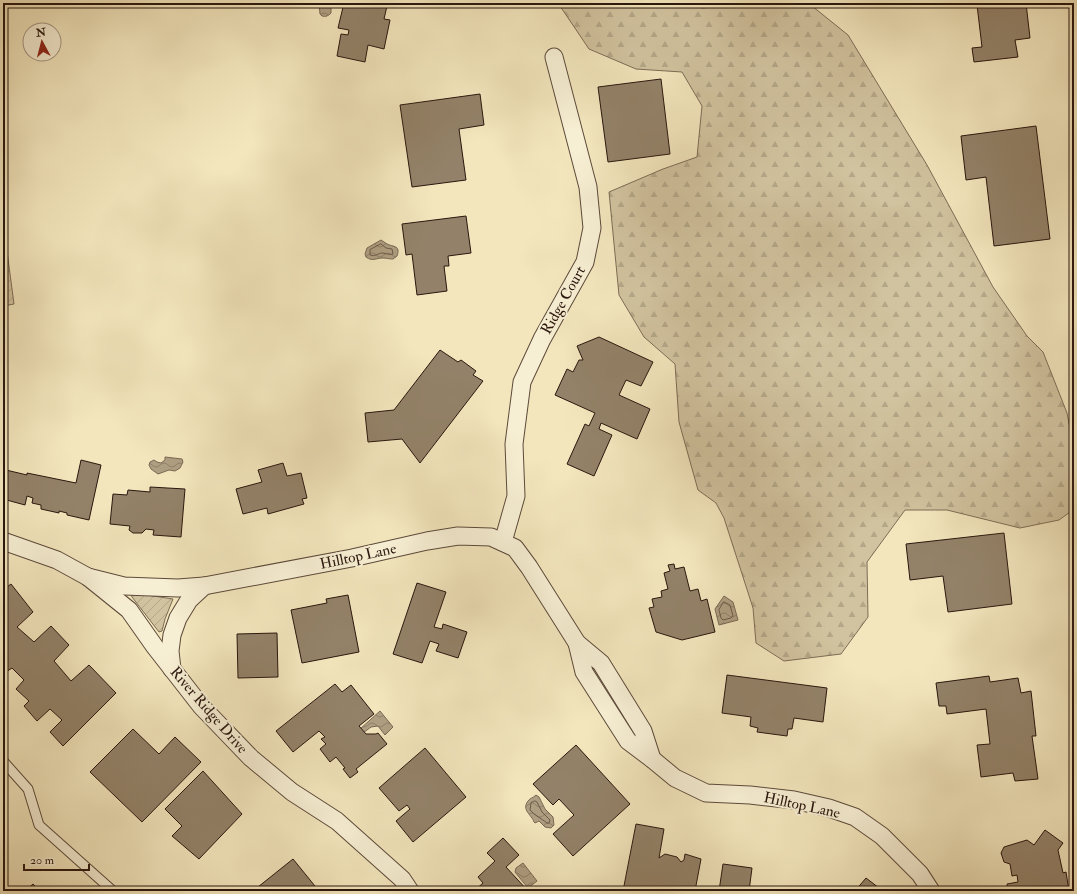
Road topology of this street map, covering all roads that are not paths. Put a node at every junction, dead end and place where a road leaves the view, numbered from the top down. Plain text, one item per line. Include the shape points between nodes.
1 (554, 57) dead end
2 (3, 542) edge
3 (503, 542) junction
4 (88, 577) junction
5 (204, 586) junction
6 (172, 669) junction
7 (3, 761) edge
8 (113, 891) edge
9 (410, 891) edge
10 (931, 891) edge

1 - 3 street, Ridge Court via 588,187 592,228 584,262 522,382 514,444 516,496
2 - 4 street, River Ridge Drive via 57,560
3 - 5 street, Hilltop Lane via 491,537 450,537
3 - 10 street, Hilltop Lane via 515,548 529,567 577,643 601,663 643,731 652,759 675,778 706,792 794,800 855,817 882,836 920,874
4 - 5 street, Hilltop Lane via 124,586
4 - 6 street, River Ridge Drive via 129,610
5 - 6 street via 189,600 178,618 170,651
6 - 9 street, River Ridge Drive via 201,706 251,758 292,792 336,821 402,879
7 - 8 lane via 28,789 39,825

